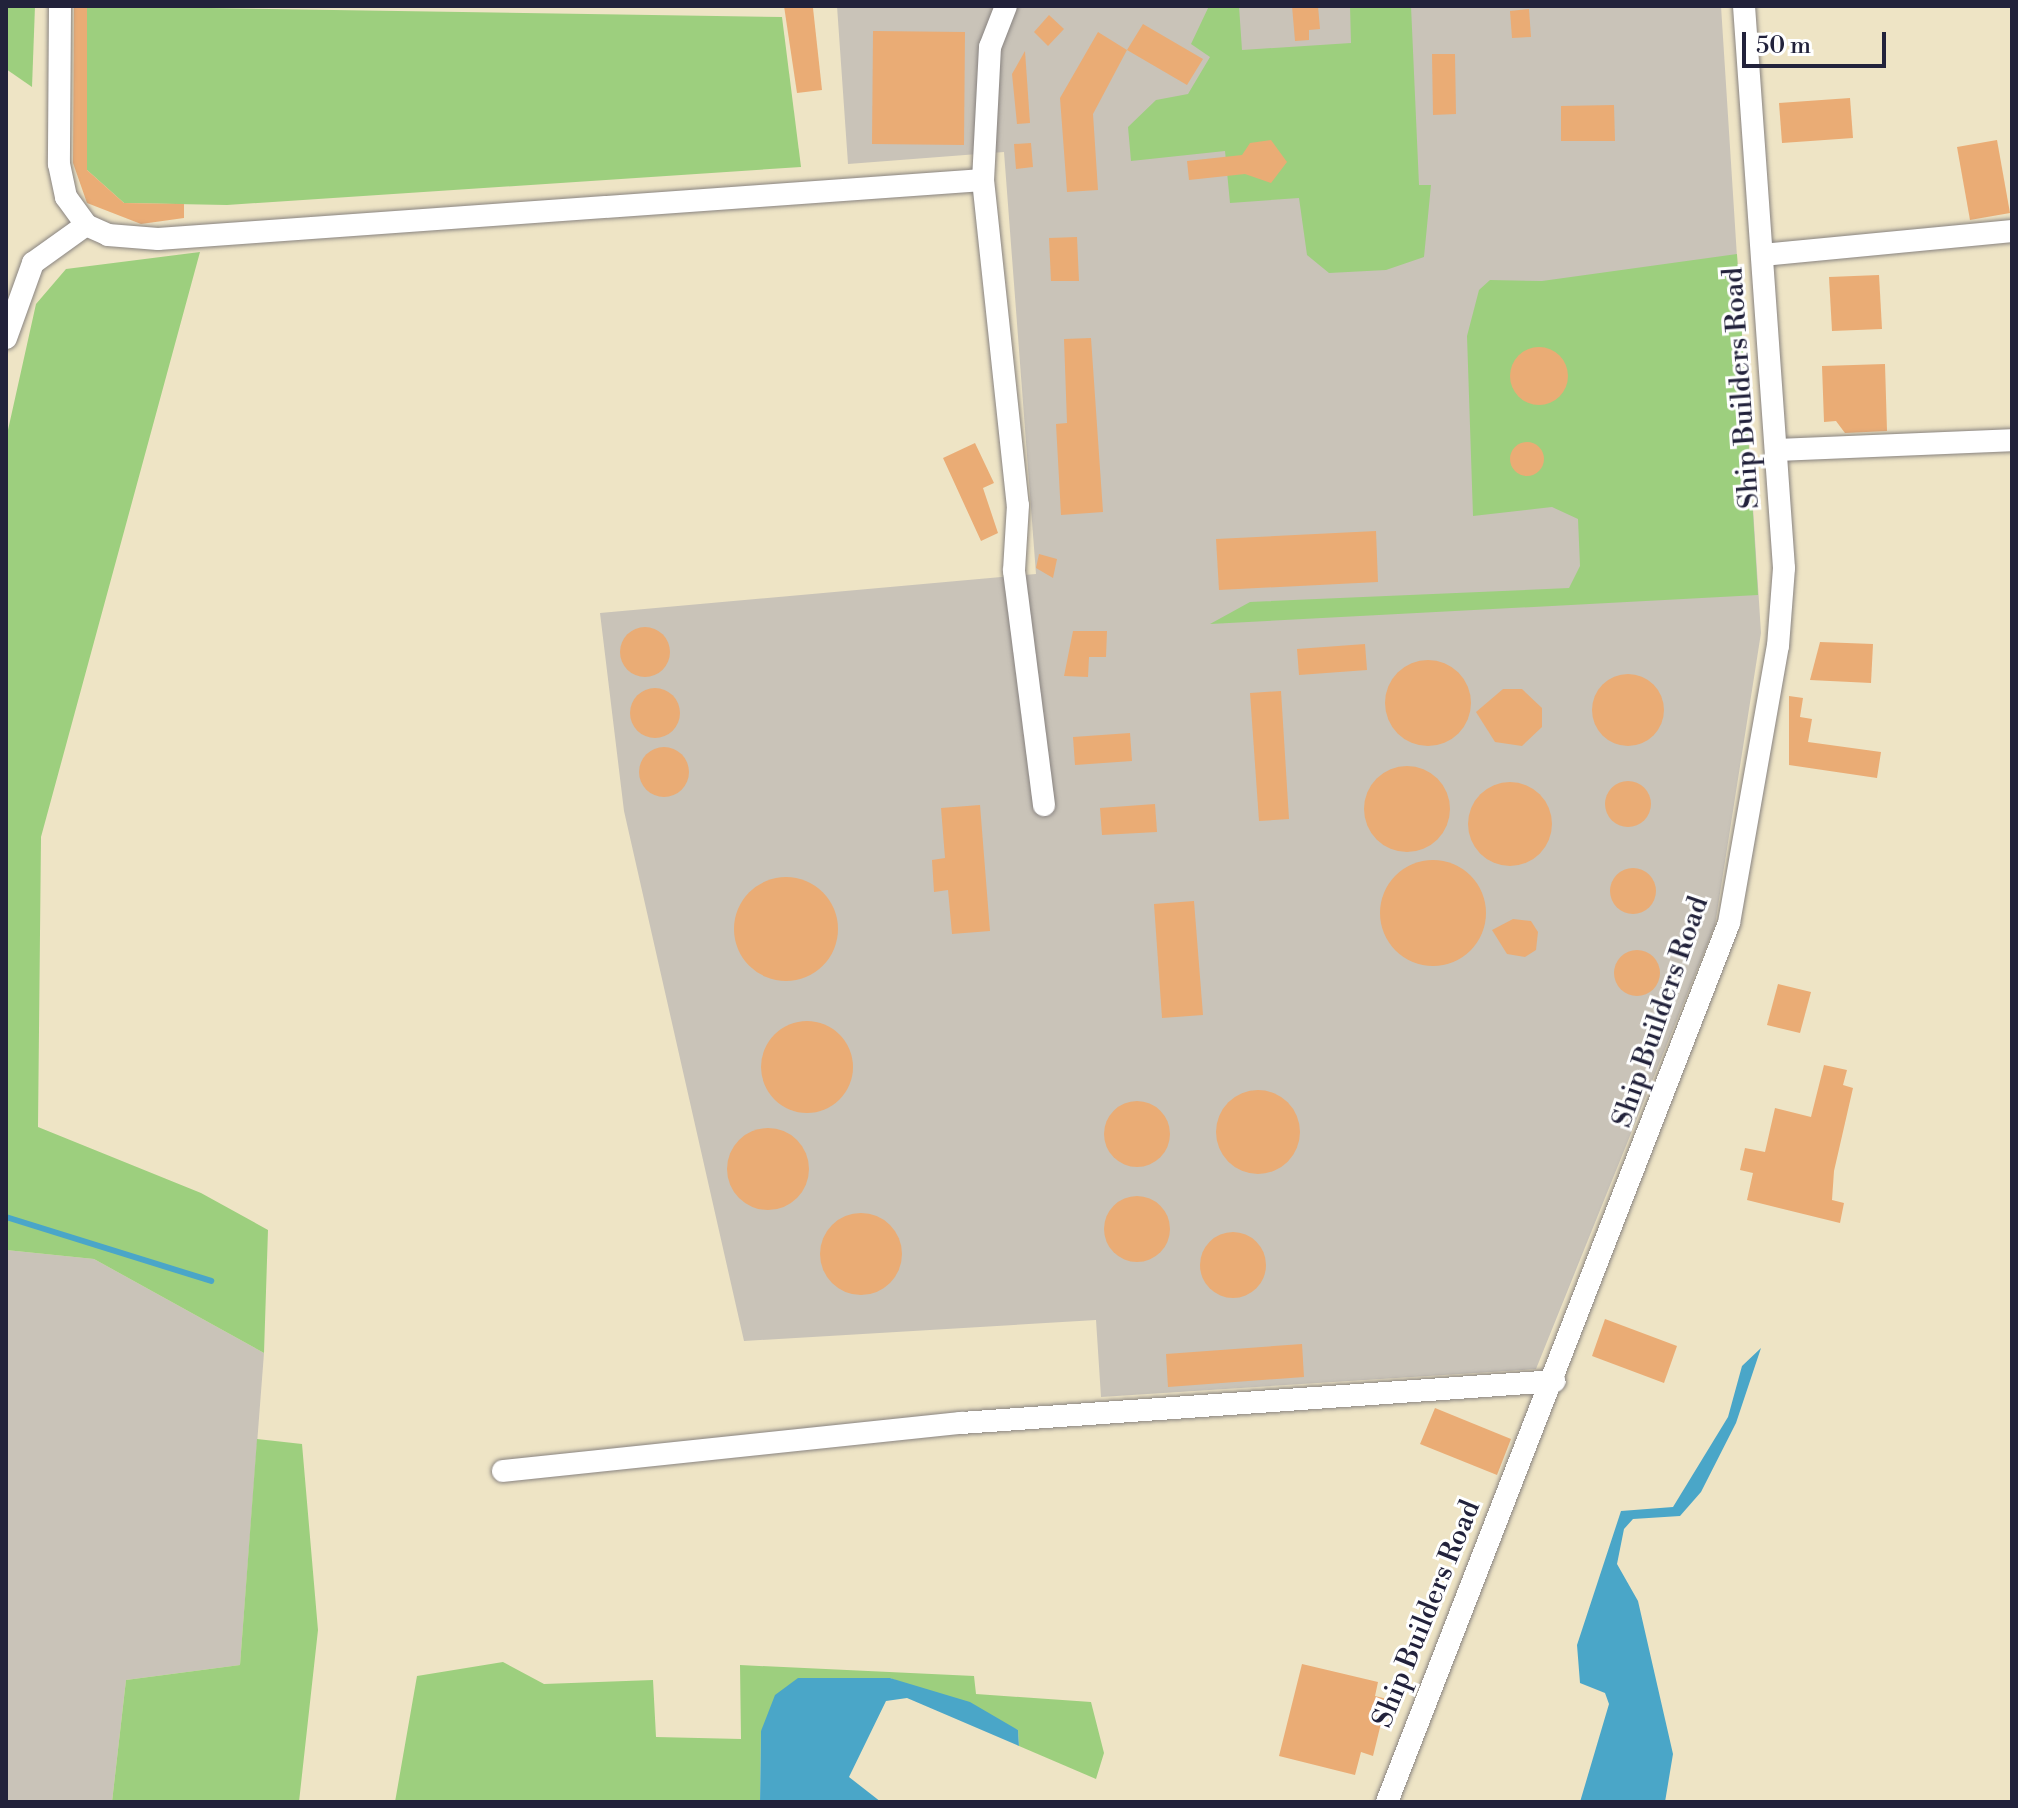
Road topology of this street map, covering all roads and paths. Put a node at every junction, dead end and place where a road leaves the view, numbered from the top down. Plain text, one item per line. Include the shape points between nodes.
1 (60, 6) edge
2 (1006, 6) edge
3 (1744, 6) edge
4 (983, 180) junction
5 (86, 225) junction
6 (2012, 231) edge
7 (1763, 255) junction
8 (6, 338) edge
9 (2012, 440) edge
10 (1776, 450) junction
11 (1044, 805) dead end
12 (1555, 1381) junction
13 (503, 1471) dead end
14 (1387, 1802) edge

1 - 5 street via 59,164 66,197
2 - 4 street via 990,47
3 - 7 street, Ship Builders Road
4 - 5 street via 158,239 108,235
4 - 11 street via 1018,505 1014,571
5 - 8 street via 33,263
6 - 7 street
7 - 10 street, Ship Builders Road
9 - 10 street
10 - 12 street, Ship Builders Road via 1784,568 1778,646 1729,923
12 - 13 street via 961,1423
12 - 14 street, Ship Builders Road

